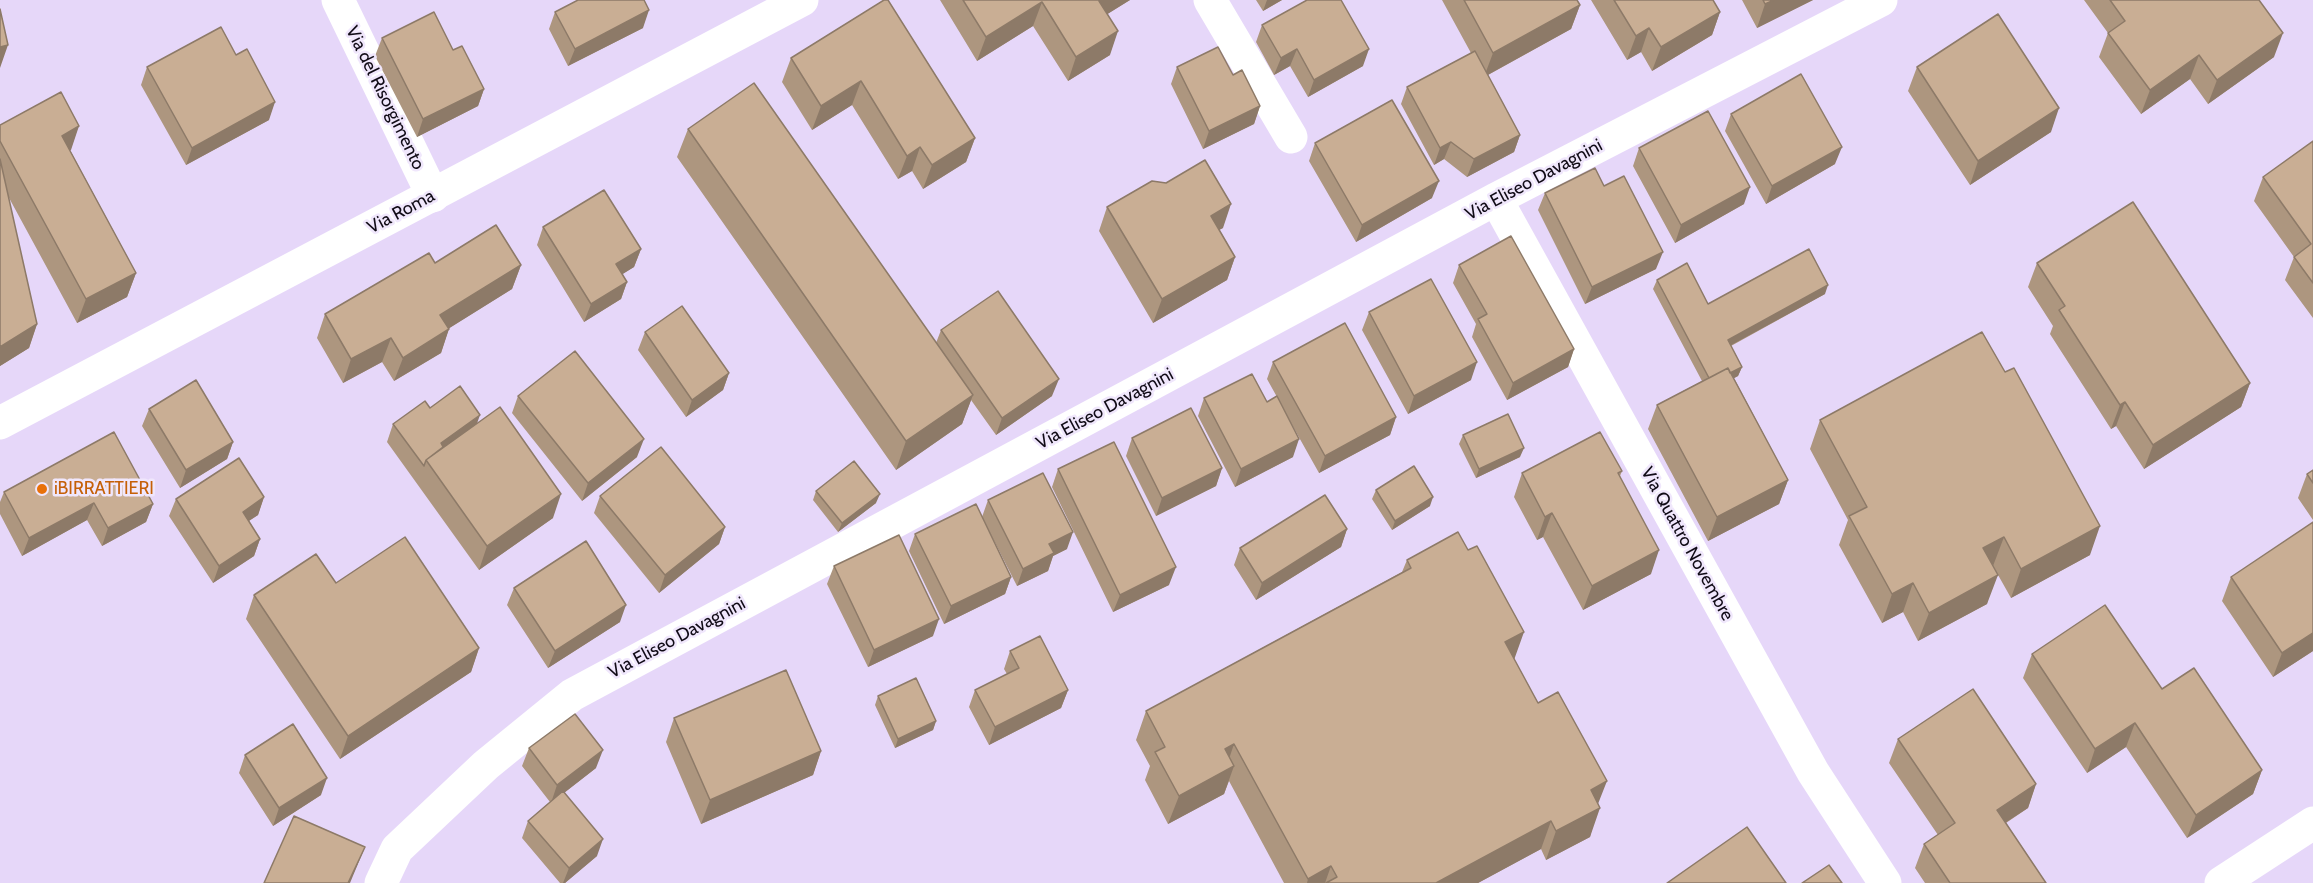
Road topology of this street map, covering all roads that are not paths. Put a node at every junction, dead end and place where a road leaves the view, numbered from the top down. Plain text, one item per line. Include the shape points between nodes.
1 (338, 0) edge
2 (802, 0) edge
3 (1210, 0) edge
4 (1881, 0) edge
5 (1290, 137) dead end
6 (433, 196) junction
7 (1496, 199) junction
8 (0, 423) edge
9 (2313, 823) edge
10 (381, 883) edge
11 (1885, 883) edge
12 (2222, 883) edge

1 - 6 street, Via del Risorgimento
2 - 6 street, Via Roma
3 - 5 street
4 - 7 street, Via Eliseo Davagnini
6 - 8 street, Via Roma
7 - 10 street, Via Eliseo Davagnini via 572,695 486,765 397,849
7 - 11 street, Via Quattro Novembre via 1813,772
9 - 12 street

